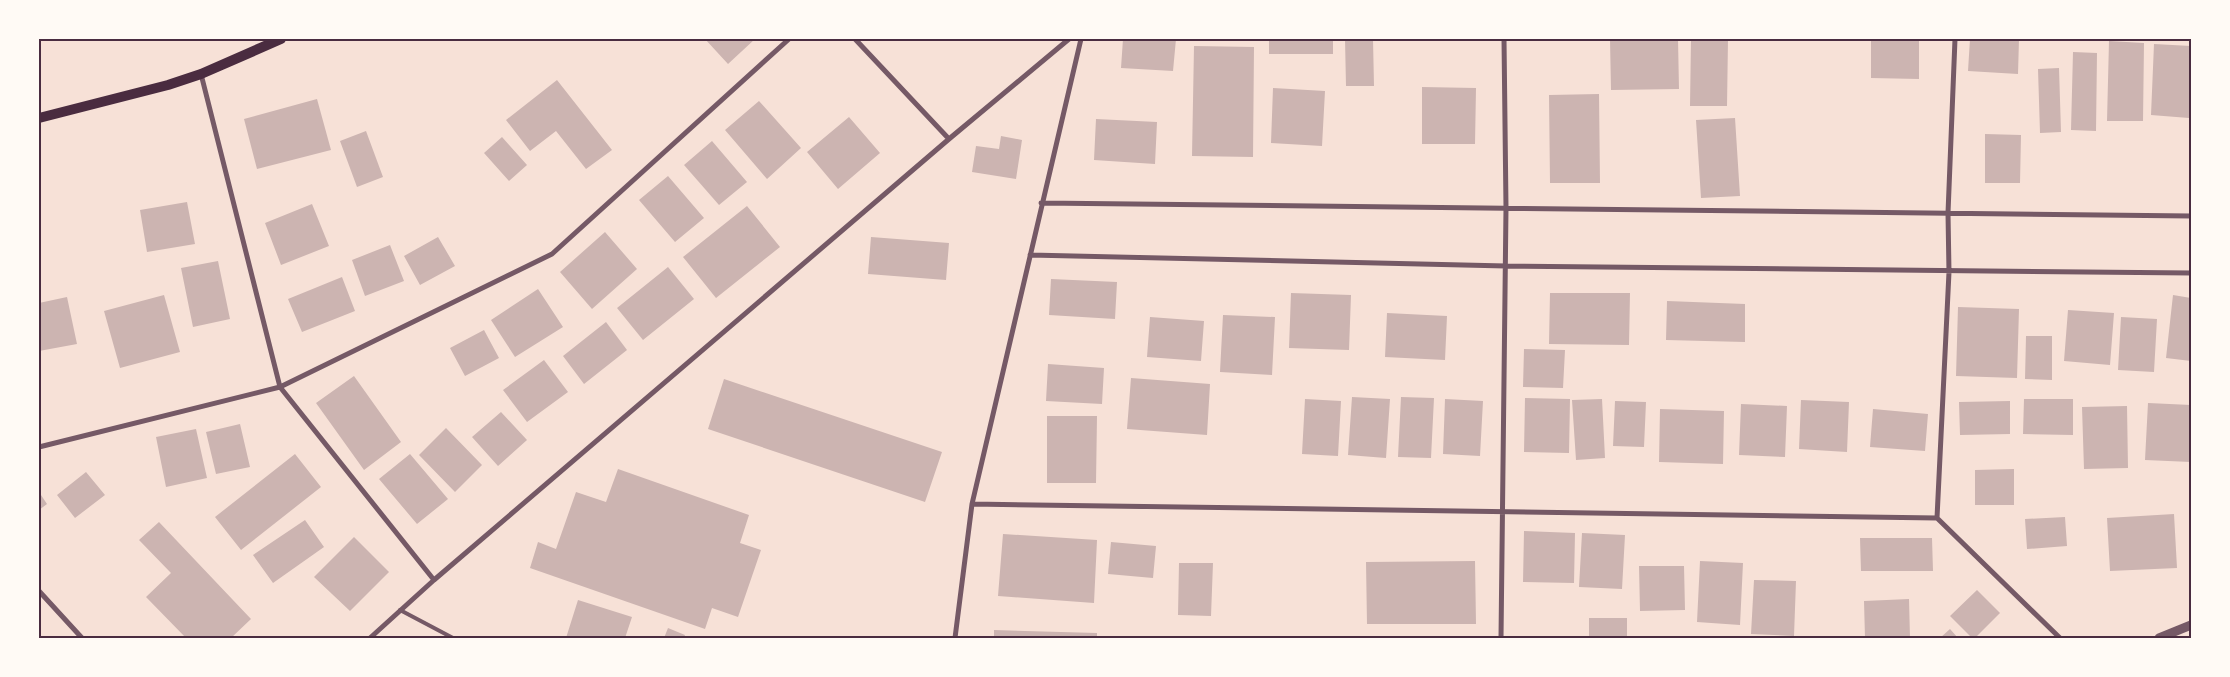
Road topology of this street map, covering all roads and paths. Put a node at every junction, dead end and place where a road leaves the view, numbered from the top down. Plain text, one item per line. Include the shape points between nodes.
1 (281, 39) edge
2 (789, 39) edge
3 (855, 39) edge
4 (1069, 39) edge
5 (1081, 39) edge
6 (1504, 39) edge
7 (1955, 39) edge
8 (201, 74) junction
9 (39, 118) edge
10 (949, 139) junction
11 (1041, 203) junction
12 (1506, 208) junction
13 (1948, 213) junction
14 (2191, 216) edge
15 (1030, 255) junction
16 (1506, 266) junction
17 (1949, 272) junction
18 (2191, 273) edge
19 (280, 387) junction
20 (39, 447) edge
21 (972, 504) junction
22 (1503, 511) junction
23 (1937, 518) junction
24 (434, 580) junction
25 (39, 591) edge
26 (400, 610) junction
27 (2191, 625) edge
28 (82, 638) edge
29 (370, 638) edge
30 (453, 638) edge
31 (955, 638) edge
32 (1501, 638) edge
33 (2060, 638) edge
34 (2159, 638) edge

1 - 8 main road
2 - 19 street via 552,254
3 - 10 street
4 - 10 street
5 - 11 street
6 - 12 street
7 - 13 street
8 - 9 main road
8 - 19 street
10 - 24 street
11 - 12 street
11 - 15 street
12 - 13 street
12 - 16 street
13 - 14 street
13 - 17 street
15 - 16 street
15 - 21 street
16 - 17 street
16 - 22 street
17 - 18 street
17 - 23 street
19 - 20 street
19 - 24 street
21 - 22 street
21 - 31 street
22 - 23 street
22 - 32 street
23 - 33 street
24 - 26 street
25 - 28 street
26 - 29 street
26 - 30 lane
27 - 34 street

